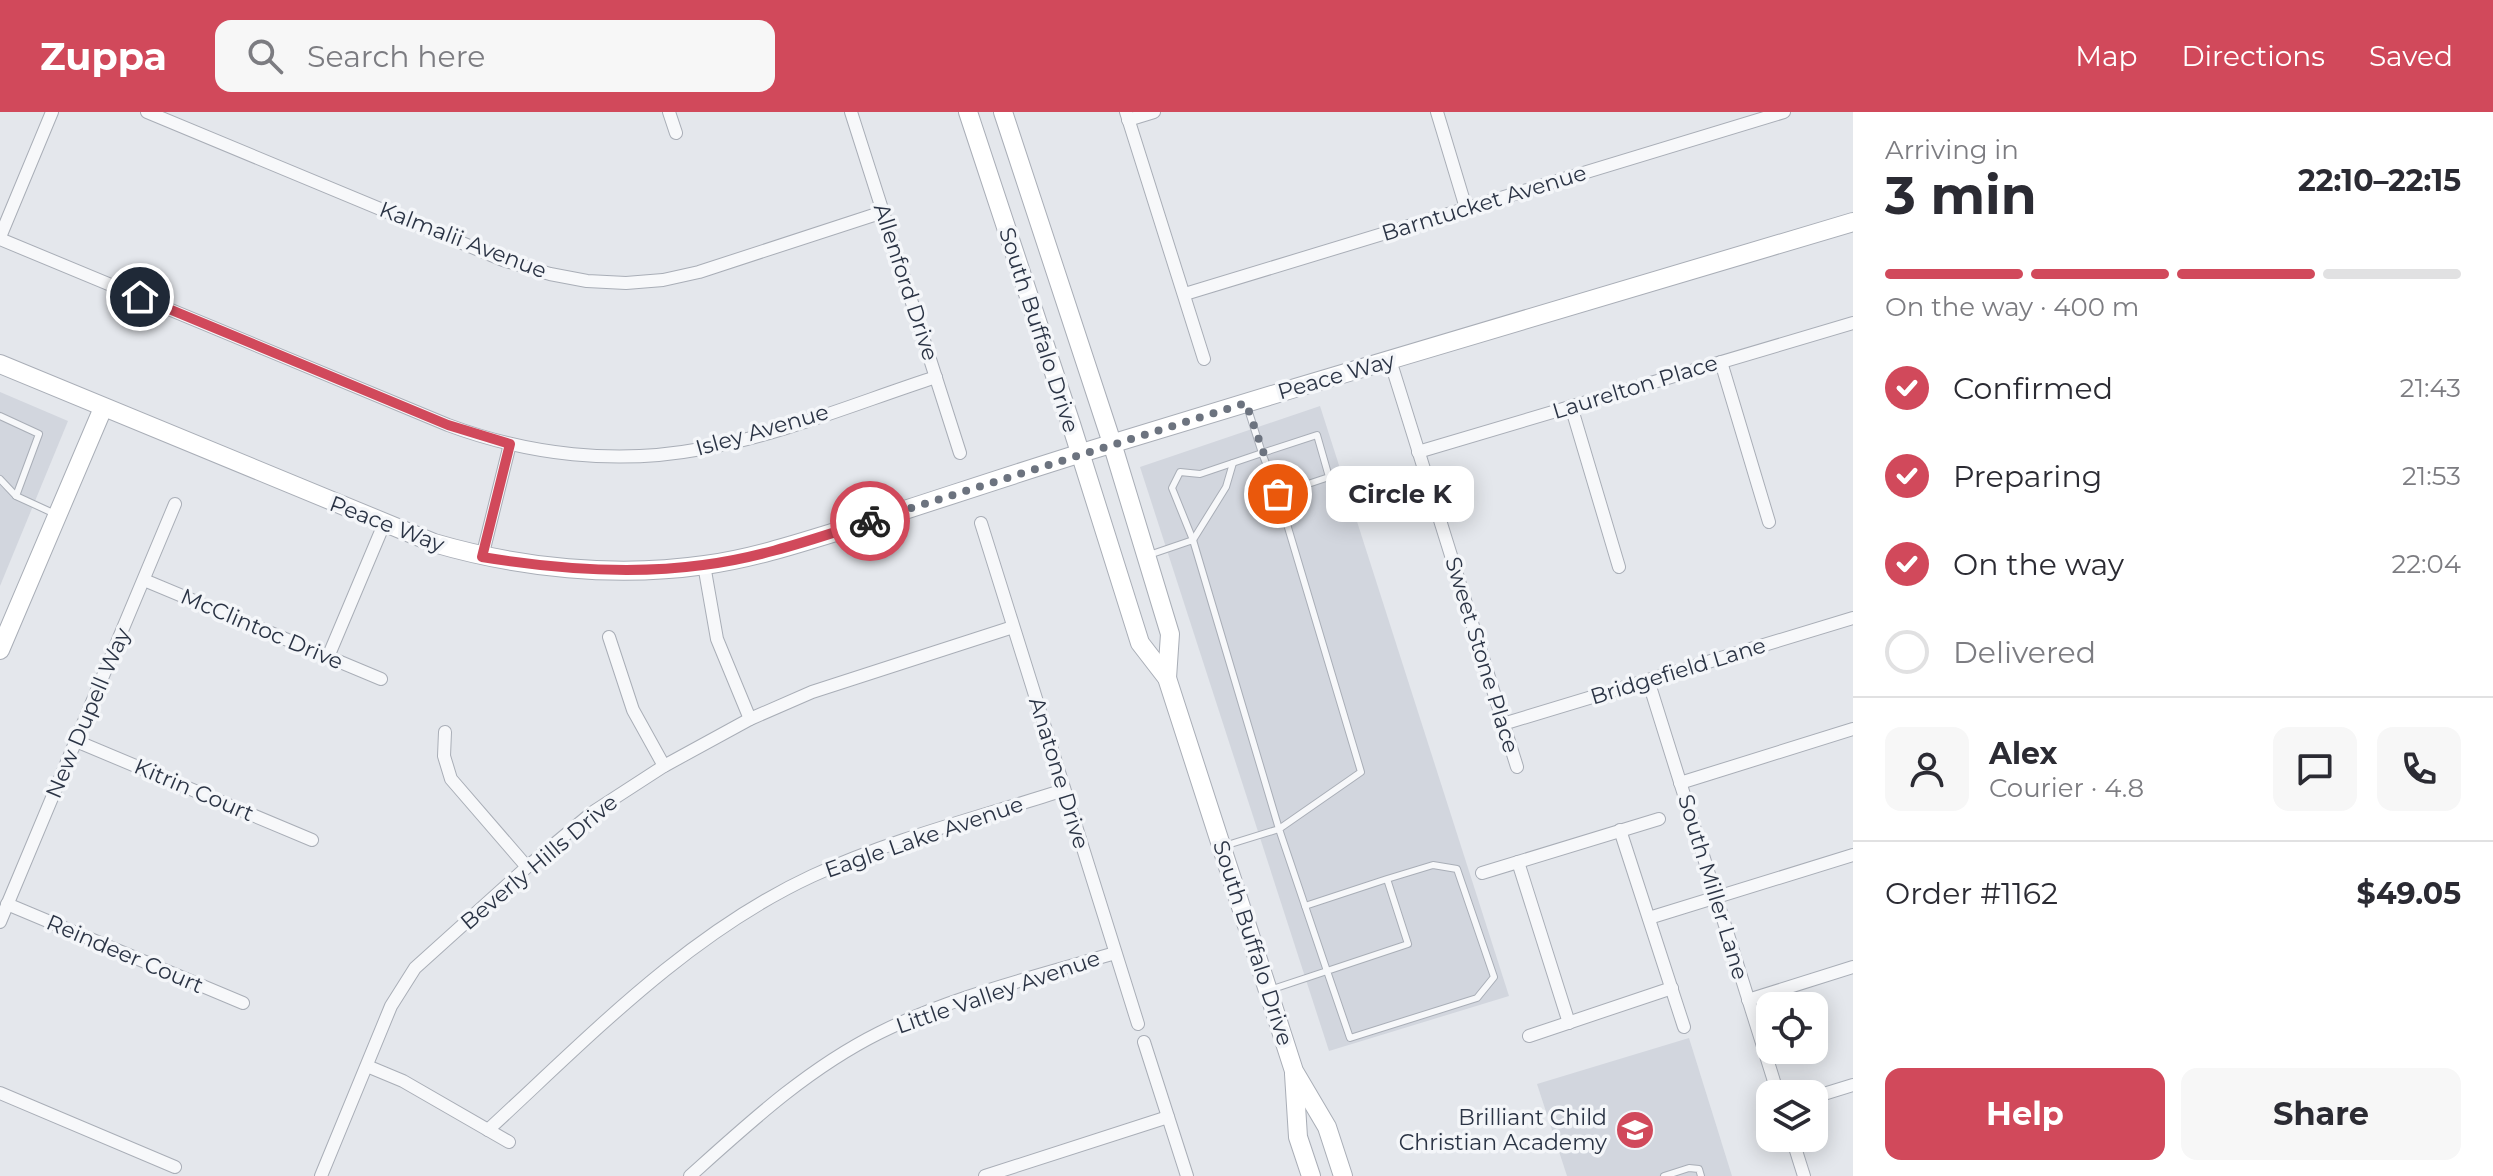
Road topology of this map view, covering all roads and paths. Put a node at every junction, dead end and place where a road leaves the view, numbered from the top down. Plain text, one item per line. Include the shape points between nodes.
1 (52, 112) edge
2 (147, 112) edge
3 (669, 112) edge
4 (851, 112) edge
5 (968, 112) edge
6 (1003, 112) edge
7 (1154, 112) edge
8 (1437, 112) edge
9 (1784, 112) edge
10 (1127, 116) edge
11 (676, 133) dead end
12 (1466, 208) junction
13 (883, 212) junction
14 (1853, 222) edge
15 (0, 238) edge
16 (1185, 294) junction
17 (1853, 323) edge
18 (1204, 359) dead end
19 (1390, 360) junction
20 (1721, 362) junction
21 (0, 364) edge
22 (936, 377) junction
23 (1246, 403) junction
24 (1571, 406) junction
25 (103, 408) junction
26 (0, 416) edge
27 (1112, 443) junction
28 (510, 444) junction
29 (1418, 452) junction
30 (960, 453) dead end
31 (1080, 453) junction
32 (1262, 453) junction
33 (1233, 463) junction
34 (0, 479) edge
35 (1278, 494) junction
36 (16, 496) junction
37 (175, 504) dead end
38 (58, 515) junction
39 (1769, 522) dead end
40 (981, 523) dead end
41 (384, 524) junction
42 (1193, 540) junction
43 (1145, 556) junction
44 (482, 557) junction
45 (704, 565) junction
46 (1619, 567) dead end
47 (144, 580) junction
48 (1853, 618) edge
49 (1013, 627) junction
50 (609, 637) dead end
51 (0, 650) edge
52 (328, 657) junction
53 (1167, 678) junction
54 (381, 679) dead end
55 (1648, 680) junction
56 (750, 719) junction
57 (1503, 724) junction
58 (1853, 729) edge
59 (445, 732) dead end
60 (76, 741) junction
61 (664, 766) junction
62 (1517, 767) dead end
63 (1680, 783) junction
64 (1064, 790) junction
65 (1659, 819) dead end
66 (1279, 829) junction
67 (1620, 830) junction
68 (312, 840) dead end
69 (1221, 847) junction
70 (1853, 855) edge
71 (1518, 862) junction
72 (527, 867) junction
73 (1482, 873) dead end
74 (1387, 879) junction
75 (1716, 896) junction
76 (7, 904) junction
77 (1305, 906) junction
78 (1649, 918) junction
79 (0, 922) edge
80 (1115, 953) junction
81 (1853, 967) edge
82 (1327, 971) junction
83 (1672, 988) junction
84 (1268, 990) junction
85 (1748, 1000) junction
86 (243, 1003) dead end
87 (1569, 1023) junction
88 (1138, 1024) dead end
89 (1684, 1027) dead end
90 (1529, 1036) dead end
91 (1144, 1042) dead end
92 (367, 1066) junction
93 (1294, 1071) junction
94 (1774, 1080) edge
95 (1853, 1085) edge
96 (0, 1093) edge
97 (1828, 1093) edge
98 (1168, 1117) junction
99 (488, 1130) junction
100 (509, 1142) dead end
101 (1796, 1152) edge
102 (175, 1167) dead end
103 (993, 1174) edge
104 (321, 1176) edge
105 (690, 1176) edge
106 (1187, 1176) edge
107 (1311, 1176) edge
108 (1343, 1176) edge
109 (1664, 1176) edge
110 (1701, 1176) edge
111 (1804, 1176) edge

1 - 15 street
2 - 13 street, Kalmalii Avenue via 503,260 587,281 681,277
3 - 11 street
4 - 13 street, Allenford Drive
5 - 31 main road, South Buffalo Drive
6 - 27 main road, South Buffalo Drive
7 - 10 street
8 - 12 street
9 - 12 street, Barntucket Avenue
10 - 16 street
12 - 16 street, Barntucket Avenue
13 - 22 street, Allenford Drive
14 - 19 main road, Peace Way
15 - 28 street, Isley Avenue via 448,425
16 - 18 street
17 - 20 street, Laurelton Place
19 - 23 main road, Peace Way
19 - 29 street, Sweet Stone Place
20 - 24 street, Laurelton Place
20 - 39 street
21 - 25 main road, Peace Way
22 - 28 street, Isley Avenue via 746,439 688,451 602,456
22 - 30 street, Allenford Drive
23 - 27 main road, Peace Way
23 - 32 lane
24 - 29 street, Laurelton Place
24 - 46 street
25 - 38 main road
25 - 41 main road, Peace Way
26 - 36 lane via 39,434
27 - 31 main road, Peace Way
27 - 43 main road, South Buffalo Drive
28 - 44 street
29 - 57 street, Sweet Stone Place
31 - 45 main road, Peace Way via 773,551
31 - 53 main road, South Buffalo Drive via 1140,643
32 - 33 lane
32 - 35 lane
32 - 35 lane via 1317,435 1329,477
33 - 42 lane via 1226,487
33 - 42 lane via 1200,474 1180,472 1172,488
34 - 36 lane
35 - 66 lane via 1361,772
36 - 38 lane
37 - 47 street, New Dupell Way
38 - 51 main road
40 - 49 street, Anatone Drive
41 - 44 main road, Peace Way
41 - 52 street
42 - 43 lane
42 - 66 lane
43 - 53 main road, South Buffalo Drive via 1170,634
44 - 45 main road, Peace Way via 608,570
45 - 56 street via 717,639
47 - 52 street, McClintoc Drive
47 - 60 street, New Dupell Way
48 - 55 street, Bridgefield Lane
49 - 56 street, Beverly Hills Drive via 812,692
49 - 64 street, Anatone Drive
50 - 61 street via 633,710
52 - 54 street, McClintoc Drive
53 - 69 main road, South Buffalo Drive
55 - 57 street, Bridgefield Lane
55 - 63 street, South Miller Lane
56 - 61 street, Beverly Hills Drive
57 - 62 street, Sweet Stone Place
58 - 63 street
59 - 72 street via 444,756 451,779
60 - 68 street, Kitrin Court
60 - 76 street, New Dupell Way
61 - 72 street, Beverly Hills Drive via 593,812
63 - 75 street, South Miller Lane
64 - 80 street, Anatone Drive
64 - 99 street, Eagle Lake Avenue via 867,852 740,916 649,982
65 - 67 street
66 - 69 lane
66 - 77 lane
67 - 71 street
67 - 78 street
69 - 84 main road, South Buffalo Drive
70 - 75 street
71 - 73 street
71 - 87 street
72 - 92 street, Beverly Hills Drive via 415,968 391,1006
74 - 77 lane
74 - 82 lane via 1408,944
74 - 82 lane via 1433,865 1457,869 1494,977 1477,998 1350,1038
75 - 78 street
75 - 85 street, South Miller Lane
76 - 79 street, New Dupell Way
76 - 86 street, Reindeer Court
77 - 82 lane
78 - 83 street
80 - 88 street, Anatone Drive
80 - 105 street, Little Valley Avenue via 952,1003 879,1033 768,1106
81 - 85 street
82 - 84 lane
83 - 87 street
83 - 89 street
84 - 93 main road, South Buffalo Drive
85 - 94 street, South Miller Lane
87 - 90 street
91 - 98 street
92 - 99 street
92 - 104 street, Beverly Hills Drive
93 - 107 main road, South Buffalo Drive via 1298,1137
93 - 108 main road, South Buffalo Drive via 1327,1127
95 - 97 street
96 - 102 street
98 - 103 street
98 - 106 street
99 - 100 street
101 - 111 street
109 - 110 lane via 1689,1168 1699,1169

